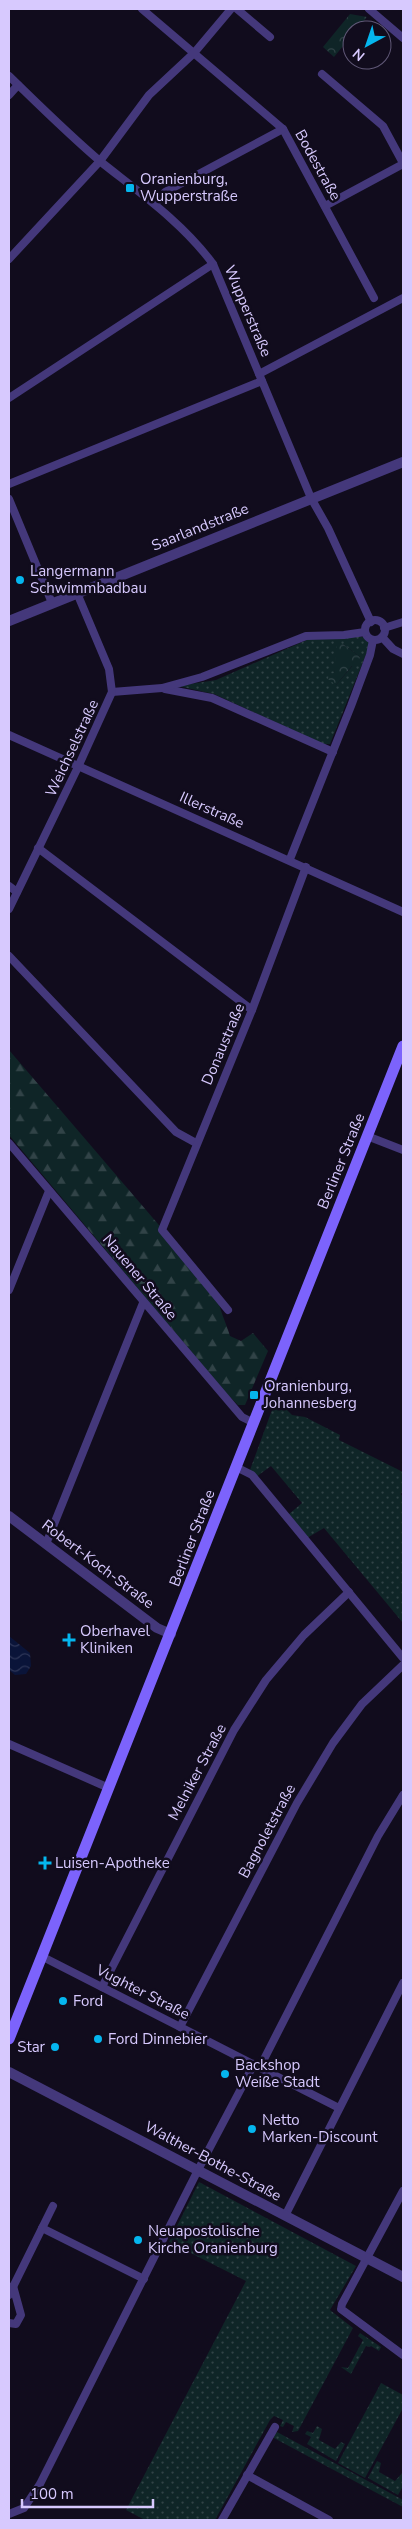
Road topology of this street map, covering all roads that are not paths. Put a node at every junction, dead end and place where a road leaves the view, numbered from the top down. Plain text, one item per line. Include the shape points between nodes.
1 (142, 9) edge
2 (231, 9) edge
3 (237, 9) edge
4 (369, 9) edge
5 (270, 37) dead end
6 (403, 38) edge
7 (194, 53) junction
8 (322, 74) dead end
9 (9, 76) edge
10 (18, 85) junction
11 (9, 95) edge
12 (283, 129) junction
13 (100, 161) junction
14 (403, 164) edge
15 (155, 204) junction
16 (325, 206) junction
17 (9, 260) edge
18 (213, 264) junction
19 (374, 298) dead end
20 (403, 298) edge
21 (261, 378) junction
22 (9, 398) edge
23 (403, 462) edge
24 (9, 484) edge
25 (311, 498) junction
26 (9, 500) edge
27 (78, 593) junction
28 (52, 604) junction
29 (9, 621) edge
30 (371, 622) junction
31 (403, 622) edge
32 (384, 628) junction
33 (365, 632) junction
34 (382, 637) junction
35 (373, 640) junction
36 (403, 654) edge
37 (162, 688) junction
38 (112, 692) junction
39 (9, 735) edge
40 (333, 752) junction
41 (78, 767) junction
42 (38, 848) junction
43 (290, 860) junction
44 (306, 867) junction
45 (9, 886) edge
46 (17, 892) junction
47 (9, 909) edge
48 (403, 912) edge
49 (9, 956) edge
50 (252, 1010) junction
51 (403, 1046) edge
52 (367, 1136) junction
53 (9, 1143) edge
54 (196, 1143) junction
55 (403, 1150) edge
56 (50, 1191) junction
57 (9, 1290) edge
58 (143, 1303) junction
59 (228, 1310) dead end
60 (254, 1422) junction
61 (236, 1467) junction
62 (9, 1516) edge
63 (46, 1544) junction
64 (349, 1592) junction
65 (171, 1634) junction
66 (403, 1658) edge
67 (403, 1665) edge
68 (9, 1744) edge
69 (109, 1788) junction
70 (403, 1796) edge
71 (41, 1956) junction
72 (403, 1983) edge
73 (102, 1987) junction
74 (180, 2027) junction
75 (9, 2039) edge
76 (257, 2066) junction
77 (9, 2072) edge
78 (339, 2108) junction
79 (198, 2170) junction
80 (403, 2191) edge
81 (54, 2206) dead end
82 (285, 2216) junction
83 (42, 2228) junction
84 (367, 2258) junction
85 (403, 2277) edge
86 (144, 2279) junction
87 (13, 2286) junction
88 (9, 2295) edge
89 (9, 2323) edge
90 (403, 2355) edge
91 (275, 2427) dead end
92 (247, 2475) junction
93 (9, 2514) edge
94 (222, 2520) edge
95 (329, 2520) edge

1 - 7 street, Bodestraße
2 - 7 street
3 - 5 street
4 - 6 street
7 - 12 street, Bodestraße
7 - 13 street via 148,95
8 - 14 street via 382,126
9 - 10 street, Wupperstraße
10 - 11 street
10 - 13 street, Wupperstraße
12 - 15 street via 165,192
12 - 16 street, Bodestraße
13 - 15 street, Wupperstraße
13 - 17 street
14 - 16 street
15 - 18 street, Wupperstraße
16 - 19 street, Bodestraße
18 - 21 street, Wupperstraße
18 - 22 street
20 - 21 street
21 - 24 street
21 - 25 street, Wupperstraße
23 - 25 street, Saarlandstraße
25 - 27 street, Saarlandstraße
25 - 30 street, Wupperstraße
26 - 28 street
27 - 28 street, Saarlandstraße
27 - 38 street, Weichselstraße via 109,669
28 - 29 street, Saarlandstraße
30 - 32 street via 377,621
30 - 33 street
31 - 32 street
32 - 34 street
33 - 35 street
33 - 37 street via 306,636 202,677
34 - 35 street
34 - 36 street
35 - 40 street
37 - 38 street
37 - 40 street via 212,698
38 - 41 street, Weichselstraße
39 - 41 street, Illerstraße
40 - 43 street
41 - 42 street, Weichselstraße
41 - 43 street, Illerstraße
42 - 46 street, Weichselstraße
42 - 50 street
43 - 44 street, Illerstraße
44 - 48 street, Illerstraße
44 - 50 street, Donaustraße
45 - 46 street
46 - 47 street, Weichselstraße
49 - 54 street via 176,1132
50 - 54 street, Donaustraße
51 - 52 main road, Berliner Straße
52 - 55 street
52 - 60 main road, Berliner Straße
53 - 56 street, Nauener Straße
54 - 59 street, Donaustraße via 162,1230
56 - 57 street
56 - 58 street, Nauener Straße
58 - 60 street, Nauener Straße via 242,1417
58 - 63 street
60 - 61 main road, Berliner Straße
61 - 64 street via 252,1475
61 - 65 main road, Berliner Straße
62 - 63 street, Robert-Koch-Straße
63 - 65 street, Robert-Koch-Straße via 157,1628
64 - 66 street
64 - 73 street, Melniker Straße via 304,1635 266,1680 234,1730
65 - 69 main road, Berliner Straße
67 - 74 street, Bagnoletstraße via 362,1704 333,1742 296,1803
68 - 69 street
69 - 71 main road, Berliner Straße
70 - 76 street via 378,1836
71 - 73 street, Vughter Straße
71 - 75 main road, Berliner Straße
72 - 78 street
73 - 74 street, Vughter Straße
74 - 76 street, Vughter Straße
76 - 78 street, Vughter Straße
76 - 79 street
77 - 79 street, Walther-Bothe-Straße
78 - 82 street
79 - 82 street, Walther-Bothe-Straße
79 - 86 street
80 - 84 street
81 - 83 street
82 - 84 street, Walther-Bothe-Straße
83 - 86 street
83 - 87 street
84 - 85 street, Walther-Bothe-Straße
84 - 90 street via 342,2309
86 - 93 street via 40,2484 24,2508
87 - 88 street
87 - 89 street via 21,2316 16,2324
91 - 92 street
92 - 94 street
92 - 95 street

